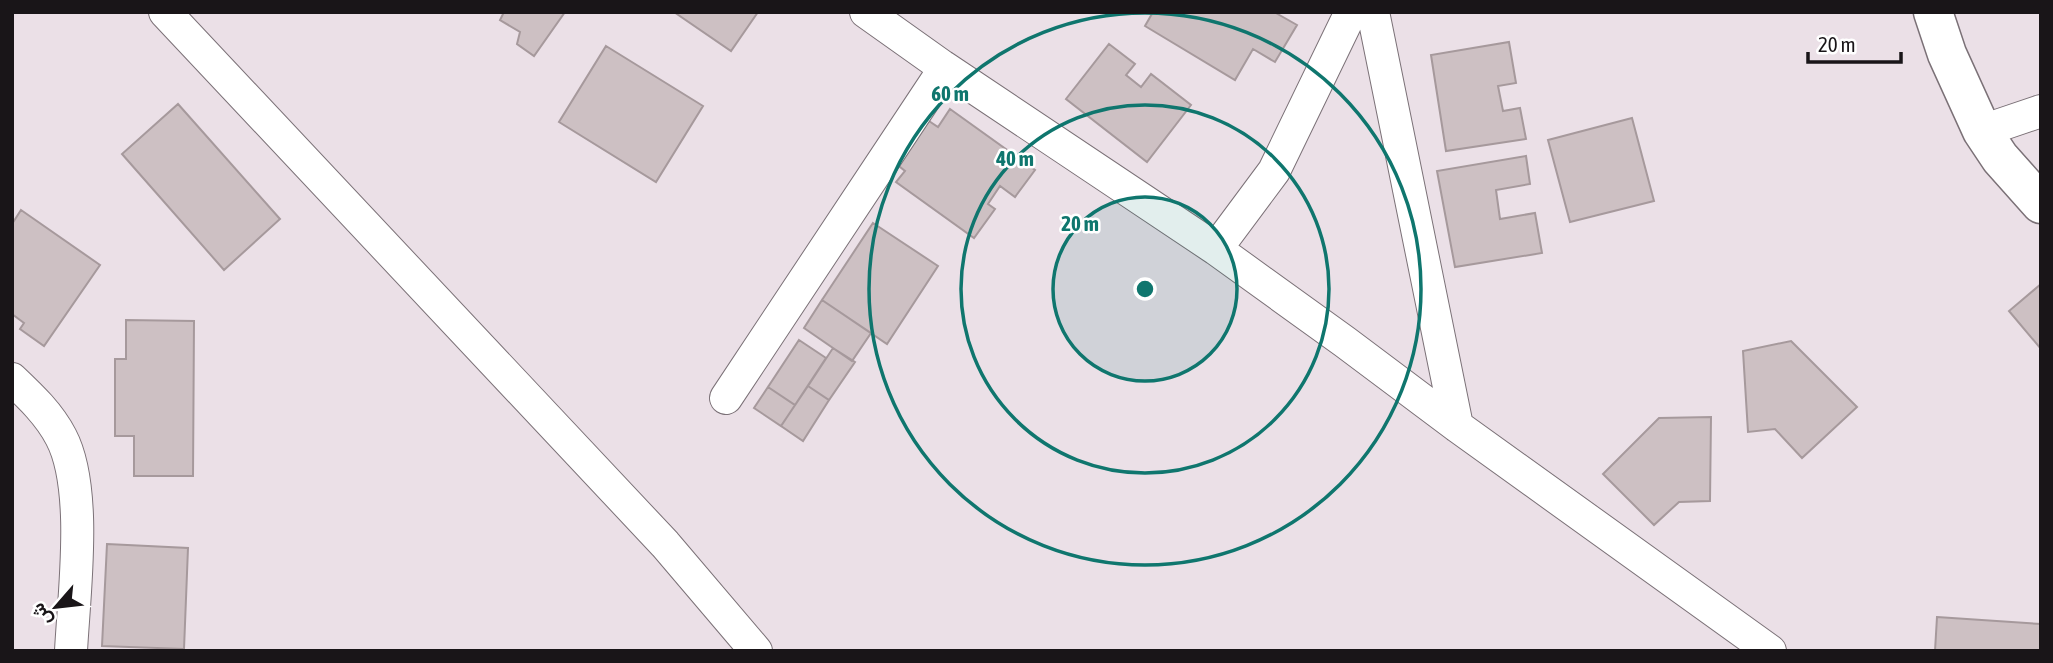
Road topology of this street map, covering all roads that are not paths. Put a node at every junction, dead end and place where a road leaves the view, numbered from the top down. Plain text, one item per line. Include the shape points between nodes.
1 (165, 12) edge
2 (866, 12) edge
3 (1350, 12) edge
4 (1373, 12) edge
5 (1933, 12) edge
6 (945, 68) junction
7 (2041, 111) edge
8 (1982, 131) junction
9 (2041, 205) edge
10 (1216, 249) junction
11 (12, 379) edge
12 (726, 398) dead end
13 (1457, 426) junction
14 (72, 651) edge
15 (756, 651) edge
16 (1770, 651) edge

1 - 15 street via 665,544
2 - 6 street
3 - 10 street via 1273,171
4 - 13 street
5 - 8 street
6 - 10 street
6 - 12 street
7 - 8 street
8 - 9 street
10 - 13 street
11 - 14 street via 42,408 62,438 74,474 77,519
13 - 16 street

